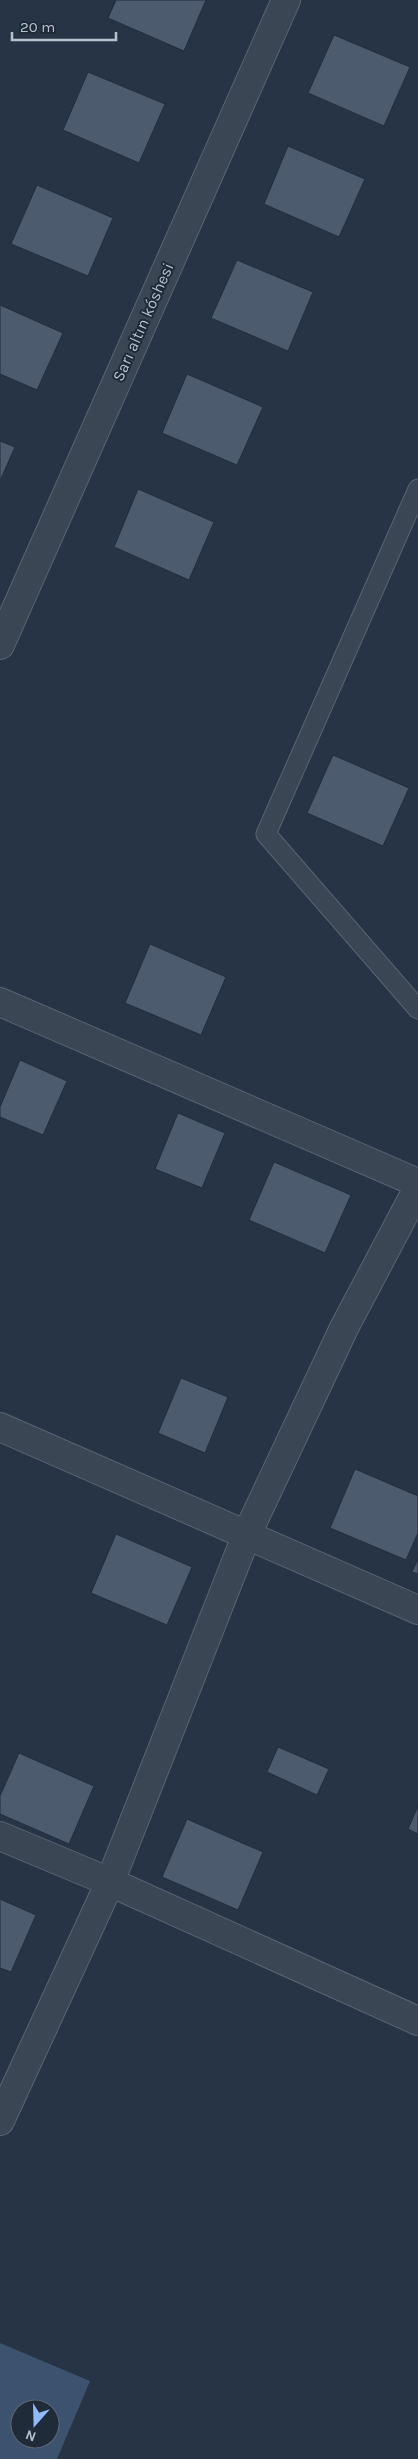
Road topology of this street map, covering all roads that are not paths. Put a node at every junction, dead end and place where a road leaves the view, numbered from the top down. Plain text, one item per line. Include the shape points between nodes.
1 (286, 0) edge
2 (418, 489) edge
3 (0, 644) edge
4 (0, 1002) edge
5 (418, 1009) edge
6 (418, 1183) edge
7 (418, 1188) edge
8 (0, 1427) edge
9 (246, 1534) junction
10 (418, 1610) edge
11 (0, 1836) edge
12 (110, 1882) junction
13 (418, 2021) edge
14 (0, 2121) edge

1 - 3 street, Sarı altın kóshesi
2 - 5 lane via 266,834
4 - 6 street
7 - 9 street via 344,1328
8 - 9 street
9 - 10 street
9 - 12 street
11 - 12 street
12 - 13 street
12 - 14 street

